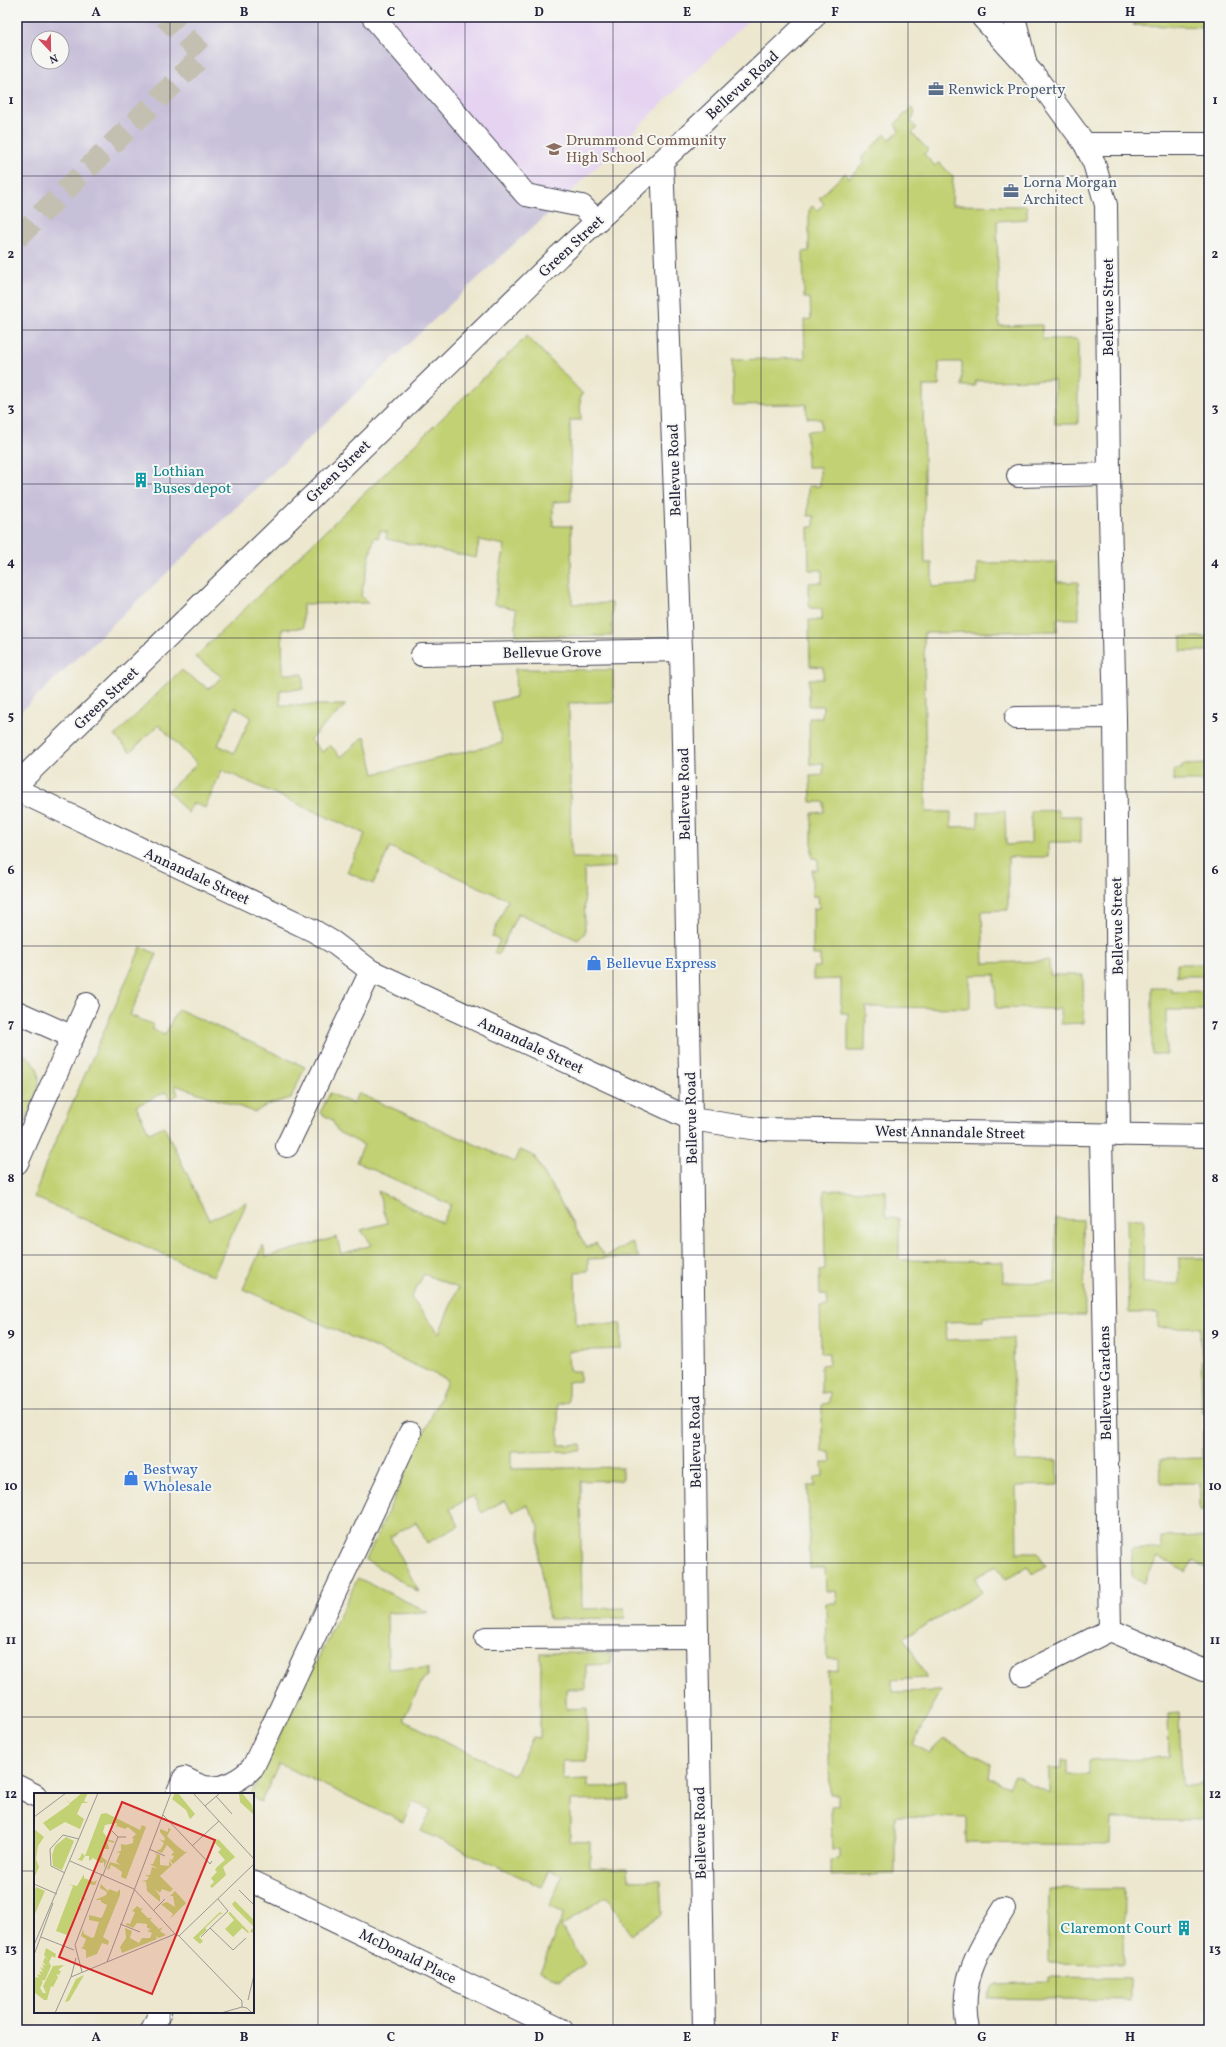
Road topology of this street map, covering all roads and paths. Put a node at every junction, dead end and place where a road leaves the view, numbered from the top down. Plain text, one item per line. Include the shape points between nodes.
1 (372, 17) edge
2 (814, 17) edge
3 (982, 17) edge
4 (1014, 17) edge
5 (1026, 66) junction
6 (1085, 144) junction
7 (1209, 144) edge
8 (662, 161) junction
9 (597, 221) junction
10 (1109, 474) junction
11 (1018, 476) dead end
12 (681, 650) junction
13 (422, 655) dead end
14 (1115, 716) junction
15 (1016, 718) dead end
16 (17, 784) edge
17 (17, 790) edge
18 (371, 971) junction
19 (87, 1004) dead end
20 (17, 1012) edge
21 (72, 1038) junction
22 (691, 1119) junction
23 (1110, 1135) junction
24 (1209, 1136) edge
25 (287, 1146) dead end
26 (17, 1163) edge
27 (410, 1433) dead end
28 (1110, 1630) junction
29 (697, 1637) junction
30 (486, 1638) dead end
31 (1203, 1670) dead end
32 (1023, 1674) dead end
33 (17, 1786) edge
34 (177, 1793) edge
35 (34, 1794) edge
36 (254, 1882) edge
37 (1004, 1909) dead end
38 (160, 2013) edge
39 (152, 2030) edge
40 (562, 2030) edge
41 (704, 2030) edge
42 (968, 2030) edge

1 - 9 street via 526,195 582,206
2 - 8 street, Bellevue Road
3 - 5 street, Bellevue Street
4 - 5 street
5 - 6 street, Bellevue Street
6 - 7 street
6 - 10 street, Bellevue Street via 1096,169 1106,205
8 - 9 street, Green Street
8 - 12 street, Bellevue Road
9 - 16 street, Green Street
10 - 11 street
10 - 14 street, Bellevue Street
12 - 13 street, Bellevue Grove
12 - 22 street, Bellevue Road
14 - 15 street
14 - 23 street, Bellevue Street
17 - 18 street, Annandale Street via 314,931
18 - 22 street, Annandale Street
18 - 25 street
19 - 21 street
20 - 21 street
21 - 26 street
22 - 23 street, West Annandale Street via 758,1129
22 - 29 street, Bellevue Road
23 - 24 street, West Annandale Street
23 - 28 street, Bellevue Gardens
27 - 34 street via 253,1767 244,1777 217,1787 205,1787 184,1778
28 - 31 street
28 - 32 street
29 - 30 street
29 - 41 street, Bellevue Road
33 - 35 street
36 - 40 street, McDonald Place
37 - 42 street via 970,1970 964,2000
38 - 39 street

